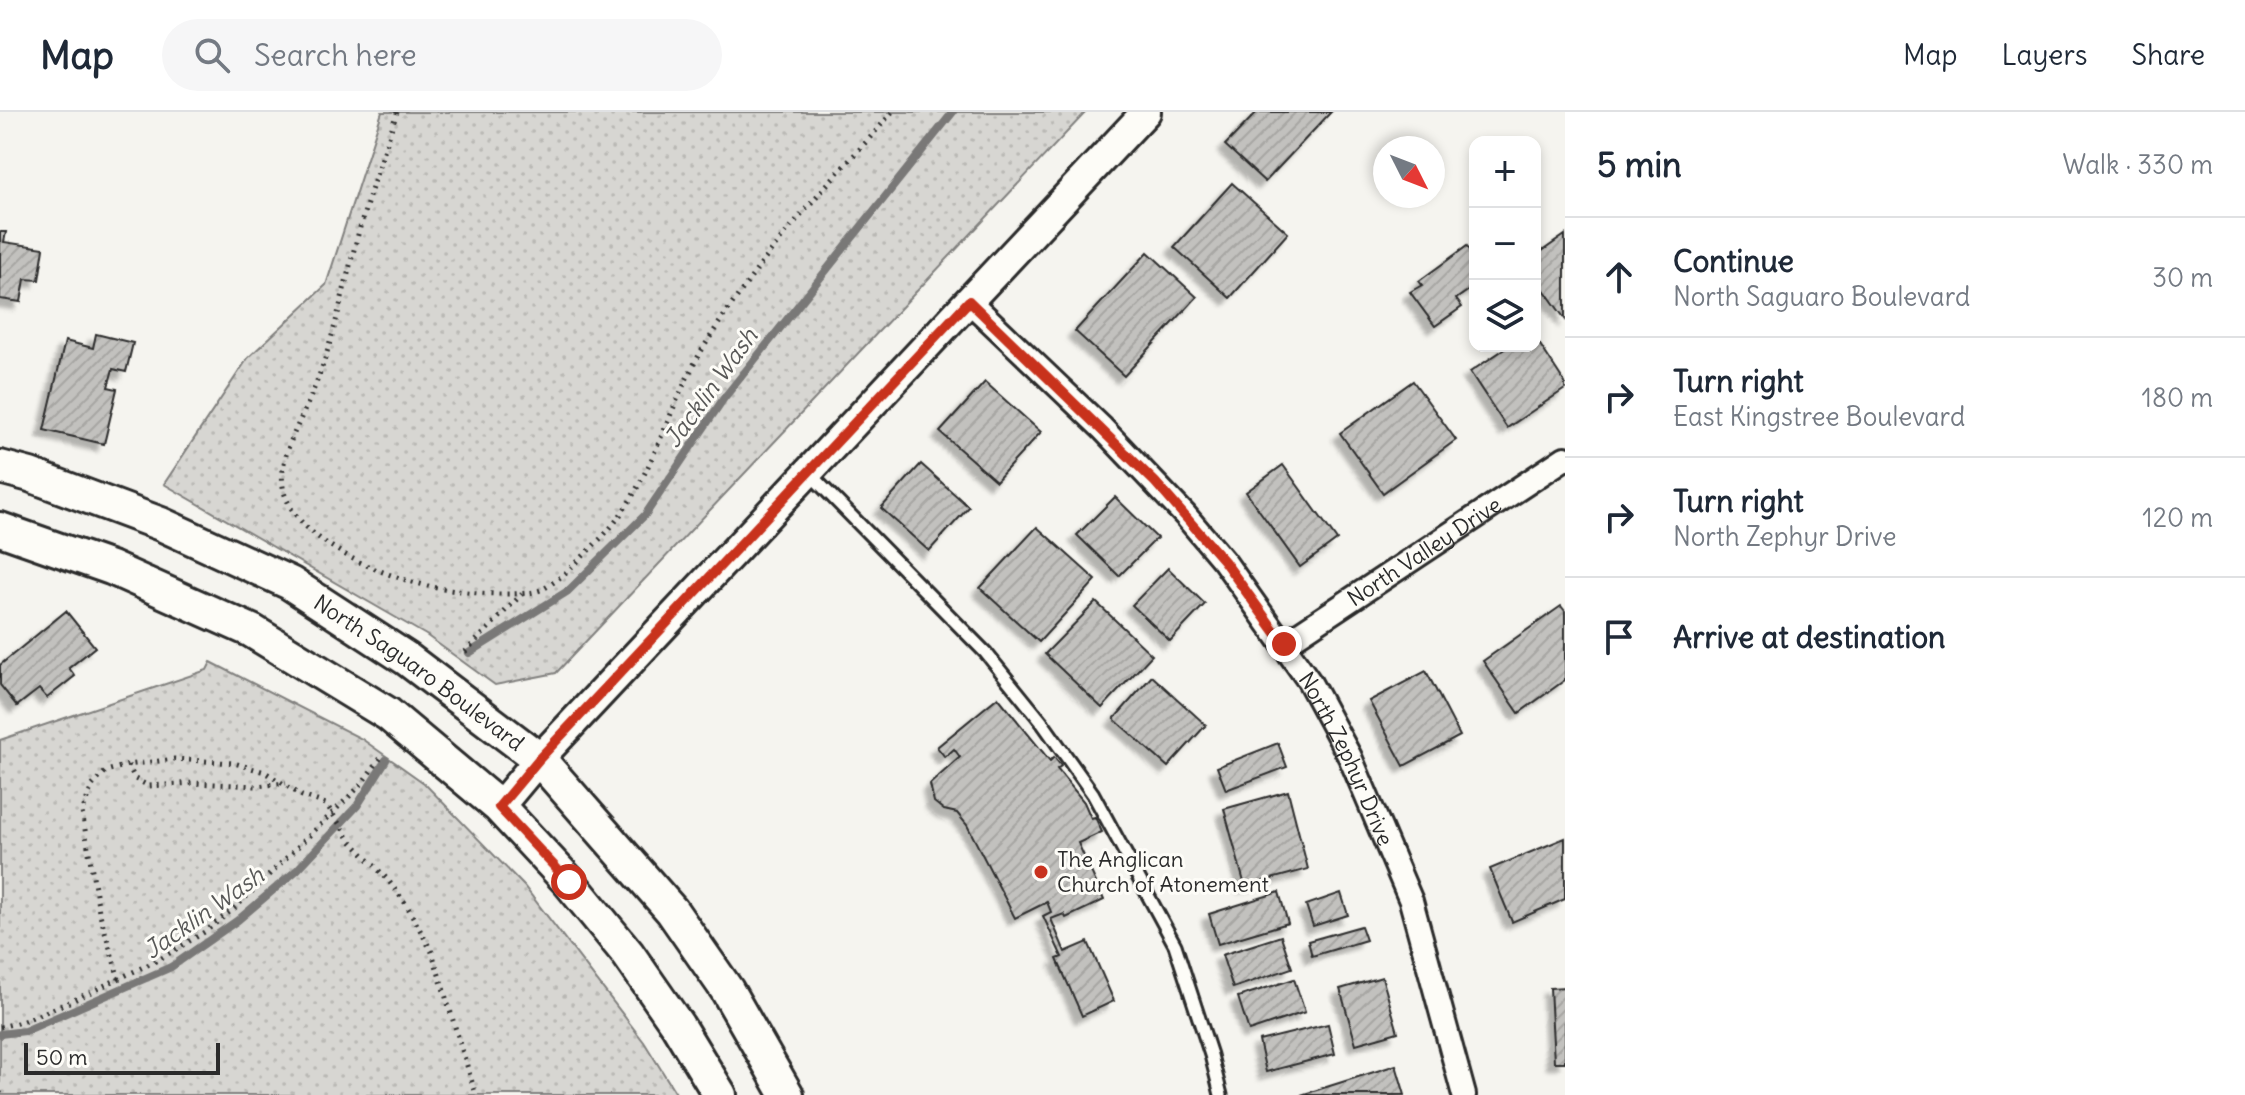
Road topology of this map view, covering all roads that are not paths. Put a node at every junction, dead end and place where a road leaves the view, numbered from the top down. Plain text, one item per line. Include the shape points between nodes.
1 (1146, 112) edge
2 (969, 301) junction
3 (1565, 458) edge
4 (0, 467) edge
5 (808, 472) junction
6 (0, 529) edge
7 (1284, 644) junction
8 (539, 759) junction
9 (499, 807) junction
10 (720, 1095) edge
11 (787, 1095) edge
12 (1221, 1095) edge
13 (1464, 1095) edge

1 - 2 street
2 - 5 street
2 - 7 street, North Zephyr Drive via 1155,482 1224,561
3 - 7 street, North Valley Drive
4 - 8 main road, North Saguaro Boulevard via 161,524 290,583 407,659
5 - 8 street
5 - 12 lane via 986,653 1093,794 1175,945
6 - 9 main road via 111,568 252,631 388,714
7 - 13 street, North Zephyr Drive via 1350,757 1406,886
8 - 9 street
8 - 11 main road, North Saguaro Boulevard via 672,911 727,990
9 - 10 main road via 628,954

